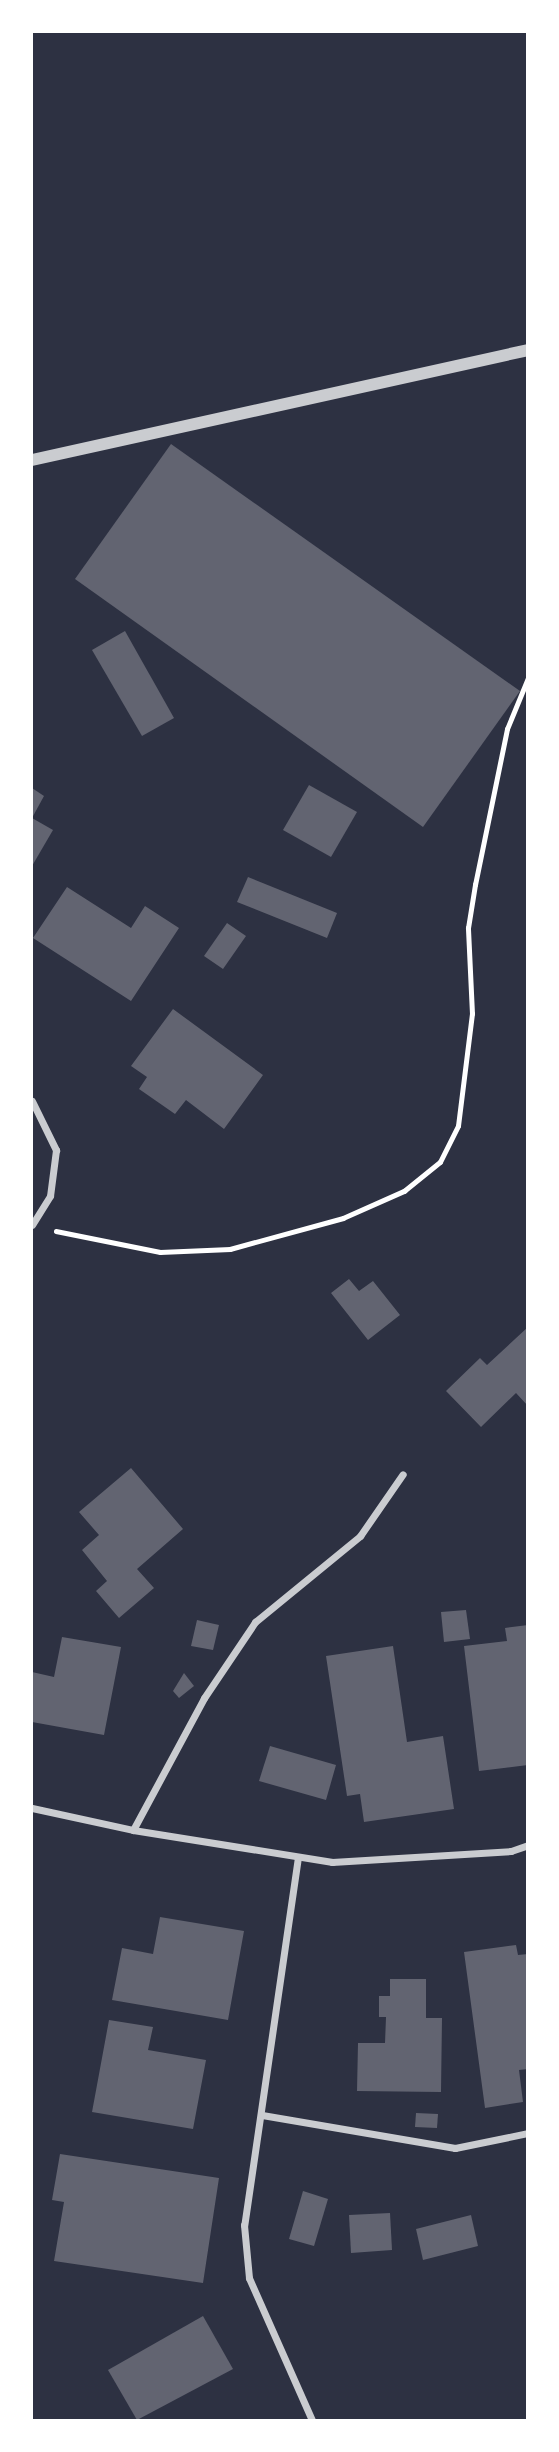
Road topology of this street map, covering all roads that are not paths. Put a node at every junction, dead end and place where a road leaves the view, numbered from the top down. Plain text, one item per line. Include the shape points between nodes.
1 (527, 350) edge
2 (32, 460) edge
3 (32, 1101) edge
4 (32, 1224) edge
5 (404, 1474) dead end
6 (32, 1808) edge
7 (133, 1830) junction
8 (527, 1845) edge
9 (298, 1857) junction
10 (262, 2115) junction
11 (527, 2133) edge
12 (312, 2420) edge

1 - 2 street
3 - 4 street via 56,1150 50,1196
5 - 7 street via 360,1536 255,1622 204,1698
6 - 7 street
7 - 9 street
8 - 9 street via 511,1851 332,1862
9 - 10 street
10 - 11 street via 454,2148
10 - 12 street via 244,2225 249,2278

